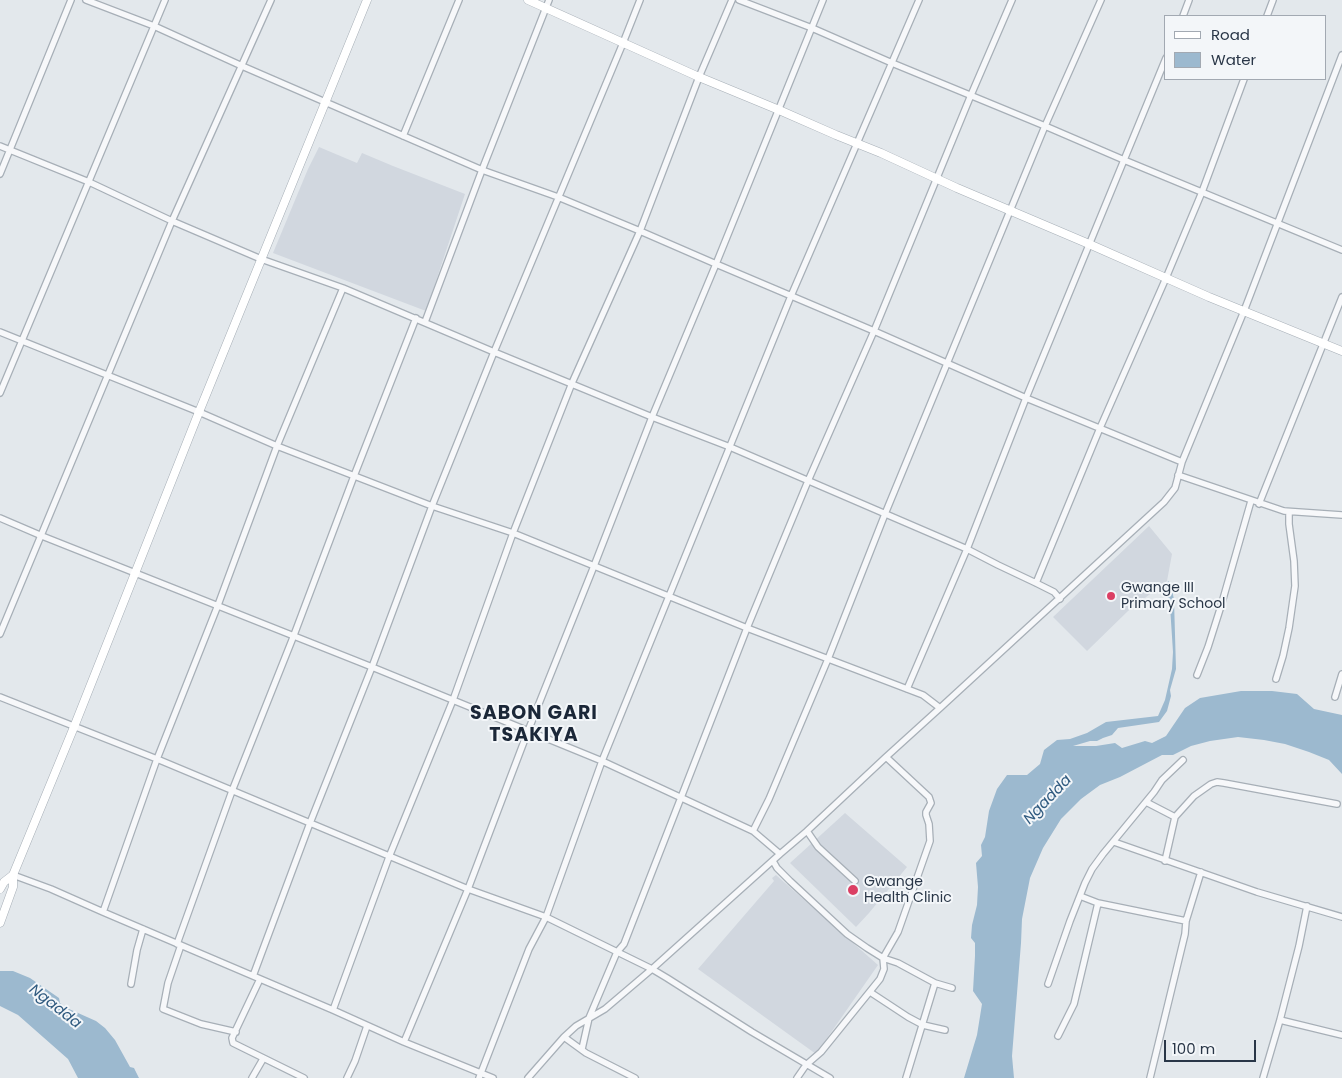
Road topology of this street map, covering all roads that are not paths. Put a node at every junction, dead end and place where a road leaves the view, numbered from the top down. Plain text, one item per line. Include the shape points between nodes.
1 (71, 0) edge
2 (86, 0) edge
3 (165, 0) edge
4 (271, 0) edge
5 (367, 0) edge
6 (459, 0) edge
7 (528, 0) edge
8 (640, 0) edge
9 (732, 0) edge
10 (739, 0) edge
11 (823, 0) edge
12 (919, 0) edge
13 (1012, 0) edge
14 (1101, 0) edge
15 (1189, 0) edge
16 (1273, 0) edge
17 (548, 4) edge
18 (1183, 15) edge
19 (1267, 15) edge
20 (154, 26) junction
21 (812, 28) junction
22 (623, 43) junction
23 (1342, 55) edge
24 (892, 63) junction
25 (1164, 63) edge
26 (242, 66) junction
27 (699, 77) junction
28 (1244, 80) edge
29 (971, 95) junction
30 (326, 102) junction
31 (778, 110) junction
32 (1045, 126) junction
33 (403, 136) junction
34 (857, 144) junction
35 (0, 146) edge
36 (10, 150) junction
37 (1124, 160) junction
38 (482, 170) junction
39 (0, 174) edge
40 (936, 179) junction
41 (89, 182) junction
42 (1202, 192) junction
43 (558, 197) junction
44 (1010, 211) junction
45 (172, 221) junction
46 (1277, 224) junction
47 (640, 230) junction
48 (1089, 244) junction
49 (1342, 250) edge
50 (261, 259) junction
51 (716, 264) junction
52 (1166, 278) junction
53 (343, 288) junction
54 (791, 296) junction
55 (1342, 297) edge
56 (1244, 311) junction
57 (416, 318) junction
58 (425, 322) junction
59 (874, 331) junction
60 (0, 332) edge
61 (22, 341) junction
62 (1324, 343) junction
63 (1342, 350) edge
64 (494, 352) junction
65 (948, 364) junction
66 (108, 375) junction
67 (572, 383) junction
68 (0, 393) edge
69 (1026, 398) junction
70 (199, 412) junction
71 (652, 417) junction
72 (1100, 428) junction
73 (278, 446) junction
74 (730, 447) junction
75 (1182, 462) junction
76 (1178, 475) junction
77 (354, 476) junction
78 (808, 481) junction
79 (1251, 501) junction
80 (1259, 504) junction
81 (432, 506) junction
82 (1289, 512) junction
83 (885, 514) junction
84 (1342, 515) edge
85 (0, 518) edge
86 (513, 533) junction
87 (42, 536) junction
88 (967, 548) junction
89 (594, 566) junction
90 (136, 572) junction
91 (1036, 583) junction
92 (668, 596) junction
93 (1060, 599) junction
94 (218, 606) junction
95 (747, 628) junction
96 (0, 634) edge
97 (294, 636) junction
98 (828, 659) junction
99 (372, 666) junction
100 (1342, 674) edge
101 (1197, 675) dead end
102 (1276, 679) dead end
103 (907, 689) junction
104 (0, 697) edge
105 (1335, 697) dead end
106 (453, 700) junction
107 (940, 708) junction
108 (74, 727) junction
109 (528, 730) junction
110 (886, 757) junction
111 (157, 759) junction
112 (1183, 760) dead end
113 (602, 761) junction
114 (232, 791) junction
115 (682, 798) junction
116 (1146, 802) junction
117 (1337, 804) dead end
118 (1175, 817) junction
119 (310, 823) junction
120 (754, 831) junction
121 (807, 831) junction
122 (1114, 842) junction
123 (780, 854) junction
124 (389, 856) junction
125 (773, 861) junction
126 (1165, 861) junction
127 (1201, 872) junction
128 (13, 874) junction
129 (855, 881) dead end
130 (1, 884) edge
131 (468, 889) junction
132 (1080, 896) junction
133 (1098, 903) junction
134 (1307, 906) junction
135 (103, 912) junction
136 (546, 917) junction
137 (1342, 917) edge
138 (1186, 921) junction
139 (0, 923) edge
140 (143, 929) junction
141 (179, 944) junction
142 (617, 952) junction
143 (883, 958) junction
144 (652, 969) junction
145 (256, 978) junction
146 (935, 983) junction
147 (131, 984) dead end
148 (1048, 984) dead end
149 (952, 988) dead end
150 (870, 992) junction
151 (333, 1010) junction
152 (589, 1018) junction
153 (1280, 1020) junction
154 (923, 1025) junction
155 (367, 1026) junction
156 (945, 1030) dead end
157 (236, 1032) junction
158 (1342, 1035) edge
159 (1058, 1036) dead end
160 (564, 1037) junction
161 (404, 1042) junction
162 (582, 1049) junction
163 (263, 1059) junction
164 (806, 1065) junction
165 (480, 1076) edge
166 (252, 1078) edge
167 (304, 1078) edge
168 (347, 1078) edge
169 (493, 1078) edge
170 (528, 1078) edge
171 (635, 1078) edge
172 (797, 1078) edge
173 (830, 1078) edge
174 (906, 1078) edge
175 (1150, 1078) edge
176 (1263, 1078) edge

1 - 36 street
2 - 20 street
3 - 20 street
4 - 26 street
5 - 30 main road
6 - 33 street
7 - 17 main road
8 - 22 street
9 - 27 street
10 - 21 street
11 - 21 street
12 - 24 street
13 - 29 street
14 - 32 street
15 - 18 street
16 - 19 street
17 - 22 main road
17 - 38 street
20 - 26 street
20 - 41 street
21 - 24 street
21 - 31 street
22 - 27 main road
22 - 43 street
23 - 46 street
24 - 29 street
24 - 34 street
25 - 37 street
26 - 30 street
26 - 45 street
27 - 31 main road
27 - 47 street
28 - 42 street
29 - 32 street
29 - 40 street
30 - 33 street
30 - 50 main road
31 - 34 main road
31 - 51 street
32 - 37 street
32 - 44 street
33 - 38 street
34 - 40 main road
34 - 54 street
35 - 36 street
36 - 39 street
36 - 41 street
37 - 42 street
37 - 48 street
38 - 43 street
38 - 58 street
40 - 44 main road
40 - 59 street
41 - 45 street
41 - 61 street
42 - 46 street
42 - 52 street
43 - 47 street
43 - 64 street
44 - 48 main road
44 - 65 street
45 - 50 street
45 - 66 street
46 - 49 street
46 - 56 street
47 - 51 street
47 - 67 street
48 - 52 main road
48 - 69 street
50 - 53 street
50 - 70 main road
51 - 54 street
51 - 71 street
52 - 56 main road
52 - 72 street
53 - 57 street
53 - 73 street
54 - 59 street
54 - 74 street
55 - 62 street
56 - 62 main road
56 - 75 street
57 - 58 street
57 - 77 street
58 - 64 street
59 - 65 street
59 - 78 street
60 - 61 street
61 - 66 street
61 - 68 street
62 - 63 main road
62 - 80 street
64 - 67 street
64 - 81 street
65 - 69 street
65 - 83 street
66 - 70 street
66 - 87 street
67 - 71 street
67 - 86 street
69 - 72 street
69 - 88 street
70 - 73 street
70 - 90 main road
71 - 74 street
71 - 89 street
72 - 75 street
72 - 91 street
73 - 77 street
73 - 94 street
74 - 78 street
74 - 92 street
75 - 76 street
76 - 79 street
76 - 93 street via 1164,502
77 - 81 street
77 - 97 street
78 - 83 street
78 - 95 street
79 - 80 street
79 - 101 street
80 - 82 street
81 - 86 street
81 - 99 street
82 - 84 street
82 - 102 street via 1295,586 1289,628
83 - 88 street
83 - 98 street
85 - 87 street
86 - 89 street
86 - 106 street
87 - 90 street
87 - 96 street
88 - 91 street
88 - 103 street
89 - 92 street
89 - 109 street
90 - 94 street
90 - 108 main road
91 - 93 street
92 - 95 street
92 - 113 street
93 - 107 street
94 - 97 street
94 - 111 street
95 - 98 street
95 - 115 street
97 - 99 street
97 - 114 street
98 - 103 street
98 - 120 street
99 - 106 street
99 - 119 street
100 - 105 street
103 - 107 street via 923,695
104 - 108 street
106 - 109 street
106 - 124 street
107 - 110 street
108 - 111 street
108 - 128 main road
109 - 113 street
109 - 131 street
110 - 121 street
110 - 143 street via 929,797 931,803 926,815 931,835 898,932
111 - 114 street
111 - 135 street
112 - 116 street via 1162,780
113 - 115 street
113 - 136 street
114 - 119 street
114 - 141 street
115 - 120 street
115 - 142 street via 624,944
116 - 118 street
116 - 122 street
117 - 118 street via 1218,782 1194,796
118 - 126 street
119 - 124 street
119 - 145 street
120 - 123 street
121 - 123 street
121 - 129 street via 818,847
122 - 126 street
122 - 132 street via 1092,869
123 - 125 street
124 - 131 street
124 - 151 street
125 - 143 street via 847,934
125 - 144 street
126 - 127 street
127 - 134 street
127 - 138 street
128 - 130 main road
128 - 135 street
128 - 139 main road via 13,886
131 - 136 street
131 - 161 street
132 - 133 street
132 - 148 street
133 - 138 street
133 - 159 street via 1074,1004
134 - 137 street
134 - 153 street
135 - 140 street
136 - 142 street
136 - 165 street via 529,949
138 - 175 street
140 - 141 street
140 - 147 street
141 - 145 street
141 - 157 street via 163,1009 201,1024
142 - 144 street
142 - 152 street
143 - 146 street via 898,962
143 - 150 street via 884,969
144 - 152 street via 605,1009
144 - 164 street
145 - 151 street
145 - 157 street
146 - 149 street
146 - 154 street
150 - 154 street
150 - 164 street via 821,1052
151 - 155 street
152 - 160 street
152 - 162 street
153 - 158 street
153 - 176 street
154 - 156 street
154 - 174 street
155 - 161 street
155 - 168 street
157 - 163 street via 233,1043
160 - 162 street
160 - 170 street
161 - 165 street
162 - 171 street
163 - 166 street
163 - 167 street
164 - 172 street
164 - 173 street
165 - 169 street

